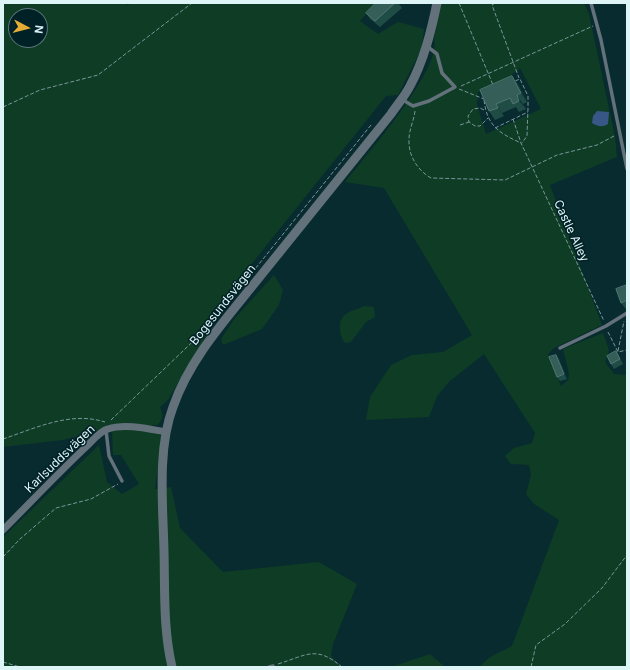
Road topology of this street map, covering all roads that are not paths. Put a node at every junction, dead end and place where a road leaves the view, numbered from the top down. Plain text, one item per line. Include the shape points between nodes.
1 (437, 3) edge
2 (591, 3) edge
3 (427, 46) junction
4 (401, 99) junction
5 (627, 169) edge
6 (626, 314) edge
7 (560, 348) dead end
8 (107, 427) junction
9 (166, 432) junction
10 (122, 481) road end
11 (3, 530) edge
12 (172, 667) edge

1 - 3 street, Bogesundsvägen
2 - 5 lane
3 - 4 street, Bogesundsvägen via 416,75
3 - 4 lane via 437,54 442,73 455,87 429,101 413,106
4 - 9 street, Bogesundsvägen via 204,349 179,392
6 - 7 lane
8 - 9 street, Karlsuddsvägen
8 - 10 lane via 109,456
8 - 11 street, Karlsuddsvägen
9 - 12 street, Bogesundsvägen via 163,483 165,624

